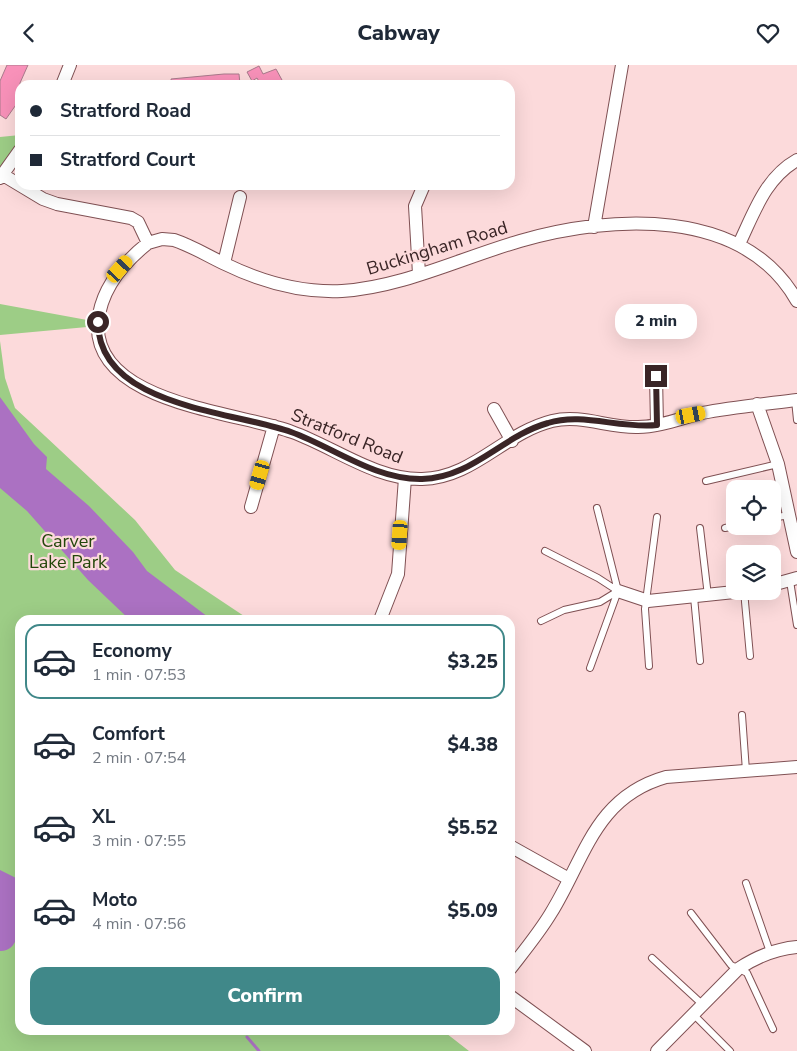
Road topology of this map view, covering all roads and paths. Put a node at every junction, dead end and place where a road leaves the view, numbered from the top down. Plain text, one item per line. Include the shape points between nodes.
1 (70, 65) edge
2 (622, 65) edge
3 (64, 80) edge
4 (15, 157) edge
5 (797, 160) edge
6 (1, 176) edge
7 (15, 184) edge
8 (27, 190) edge
9 (422, 190) edge
10 (240, 197) dead end
11 (594, 227) junction
12 (148, 243) junction
13 (739, 244) junction
14 (224, 263) junction
15 (419, 274) junction
16 (797, 301) edge
17 (656, 376) dead end
18 (796, 400) edge
19 (757, 405) junction
20 (494, 409) dead end
21 (797, 421) edge
22 (657, 425) junction
23 (274, 426) junction
24 (512, 441) junction
25 (778, 464) junction
26 (405, 478) junction
27 (706, 481) dead end
28 (251, 507) dead end
29 (597, 508) dead end
30 (789, 515) junction
31 (781, 516) edge
32 (657, 517) dead end
33 (700, 528) dead end
34 (545, 551) dead end
35 (797, 552) edge
36 (794, 579) edge
37 (781, 583) edge
38 (618, 591) junction
39 (726, 593) edge
40 (708, 595) junction
41 (694, 597) junction
42 (745, 600) edge
43 (648, 601) junction
44 (382, 615) edge
45 (541, 621) dead end
46 (797, 625) edge
47 (750, 656) dead end
48 (700, 661) dead end
49 (650, 666) dead end
50 (590, 668) dead end
51 (742, 715) dead end
52 (797, 767) edge
53 (746, 771) junction
54 (515, 849) edge
55 (569, 879) junction
56 (746, 883) dead end
57 (691, 913) dead end
58 (797, 947) edge
59 (770, 952) junction
60 (652, 958) dead end
61 (515, 962) edge
62 (738, 969) junction
63 (515, 1000) edge
64 (702, 1004) junction
65 (693, 1014) junction
66 (773, 1029) dead end
67 (585, 1051) edge
68 (657, 1051) edge
69 (730, 1051) edge

1 - 3 street
2 - 11 street
4 - 6 street
5 - 13 street via 783,169 763,194
6 - 7 street
8 - 12 street via 58,204 131,218 138,223
9 - 15 street via 415,206
10 - 14 street
11 - 13 street, Buckingham Road via 638,225 696,229
11 - 15 street, Buckingham Road via 533,237
12 - 14 street, Buckingham Road via 174,240
12 - 23 street, Stratford Road via 120,269 100,308 98,326 104,353 126,376 163,399
13 - 16 street, Buckingham Road via 782,279
14 - 15 street, Buckingham Road via 269,283 317,290 360,289
17 - 22 street
18 - 19 street, Stratford Road
18 - 21 lane
19 - 22 street, Stratford Road via 714,411
19 - 25 street
20 - 24 street
22 - 24 street, Stratford Road via 623,426 565,419 536,427
23 - 26 street, Stratford Road via 388,475
23 - 28 street
24 - 26 street, Stratford Road via 451,475
25 - 27 lane
25 - 30 street
26 - 44 street via 398,574
29 - 38 lane
30 - 31 lane
30 - 35 street
32 - 43 lane
33 - 40 lane
34 - 38 lane
36 - 37 street
36 - 46 lane
38 - 43 street
38 - 45 lane via 600,602 564,610
38 - 50 lane
39 - 40 street
40 - 41 street
41 - 43 street
41 - 48 lane
42 - 47 lane
43 - 49 lane
51 - 53 lane
52 - 53 street
53 - 55 street via 666,777 634,790 613,807 595,829
54 - 55 street
55 - 61 street via 552,913
56 - 59 lane
57 - 62 lane via 731,965
58 - 59 street
59 - 62 street
60 - 64 lane
62 - 64 street
62 - 66 lane via 747,973
63 - 67 street
64 - 65 street
65 - 68 street
65 - 69 lane

